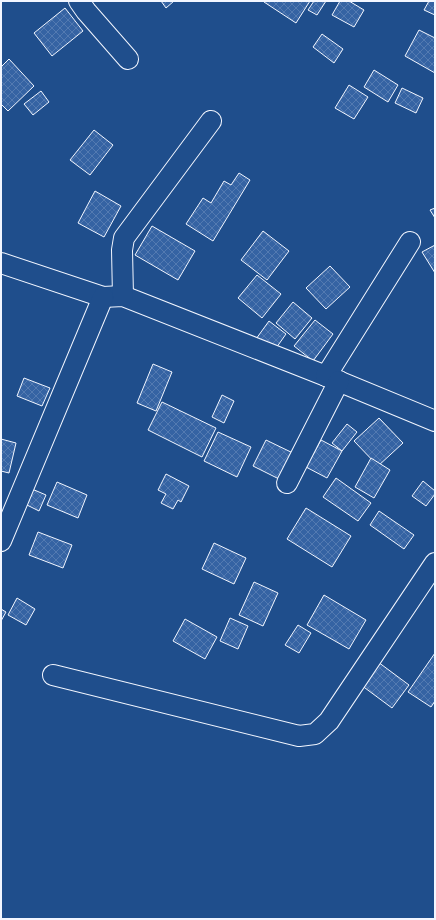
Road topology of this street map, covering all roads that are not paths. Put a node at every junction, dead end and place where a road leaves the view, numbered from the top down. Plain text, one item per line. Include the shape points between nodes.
1 (79, 1) edge
2 (128, 59) dead end
3 (211, 121) dead end
4 (410, 242) dead end
5 (1, 263) edge
6 (124, 296) junction
7 (103, 297) junction
8 (332, 379) junction
9 (435, 421) edge
10 (287, 483) dead end
11 (1, 541) edge
12 (435, 563) edge
13 (53, 675) dead end

1 - 2 street
3 - 6 street via 124,238
4 - 8 street
5 - 7 street
6 - 7 street
6 - 8 street
7 - 11 street
8 - 9 street
8 - 10 street
12 - 13 street via 329,721 315,734 299,736

